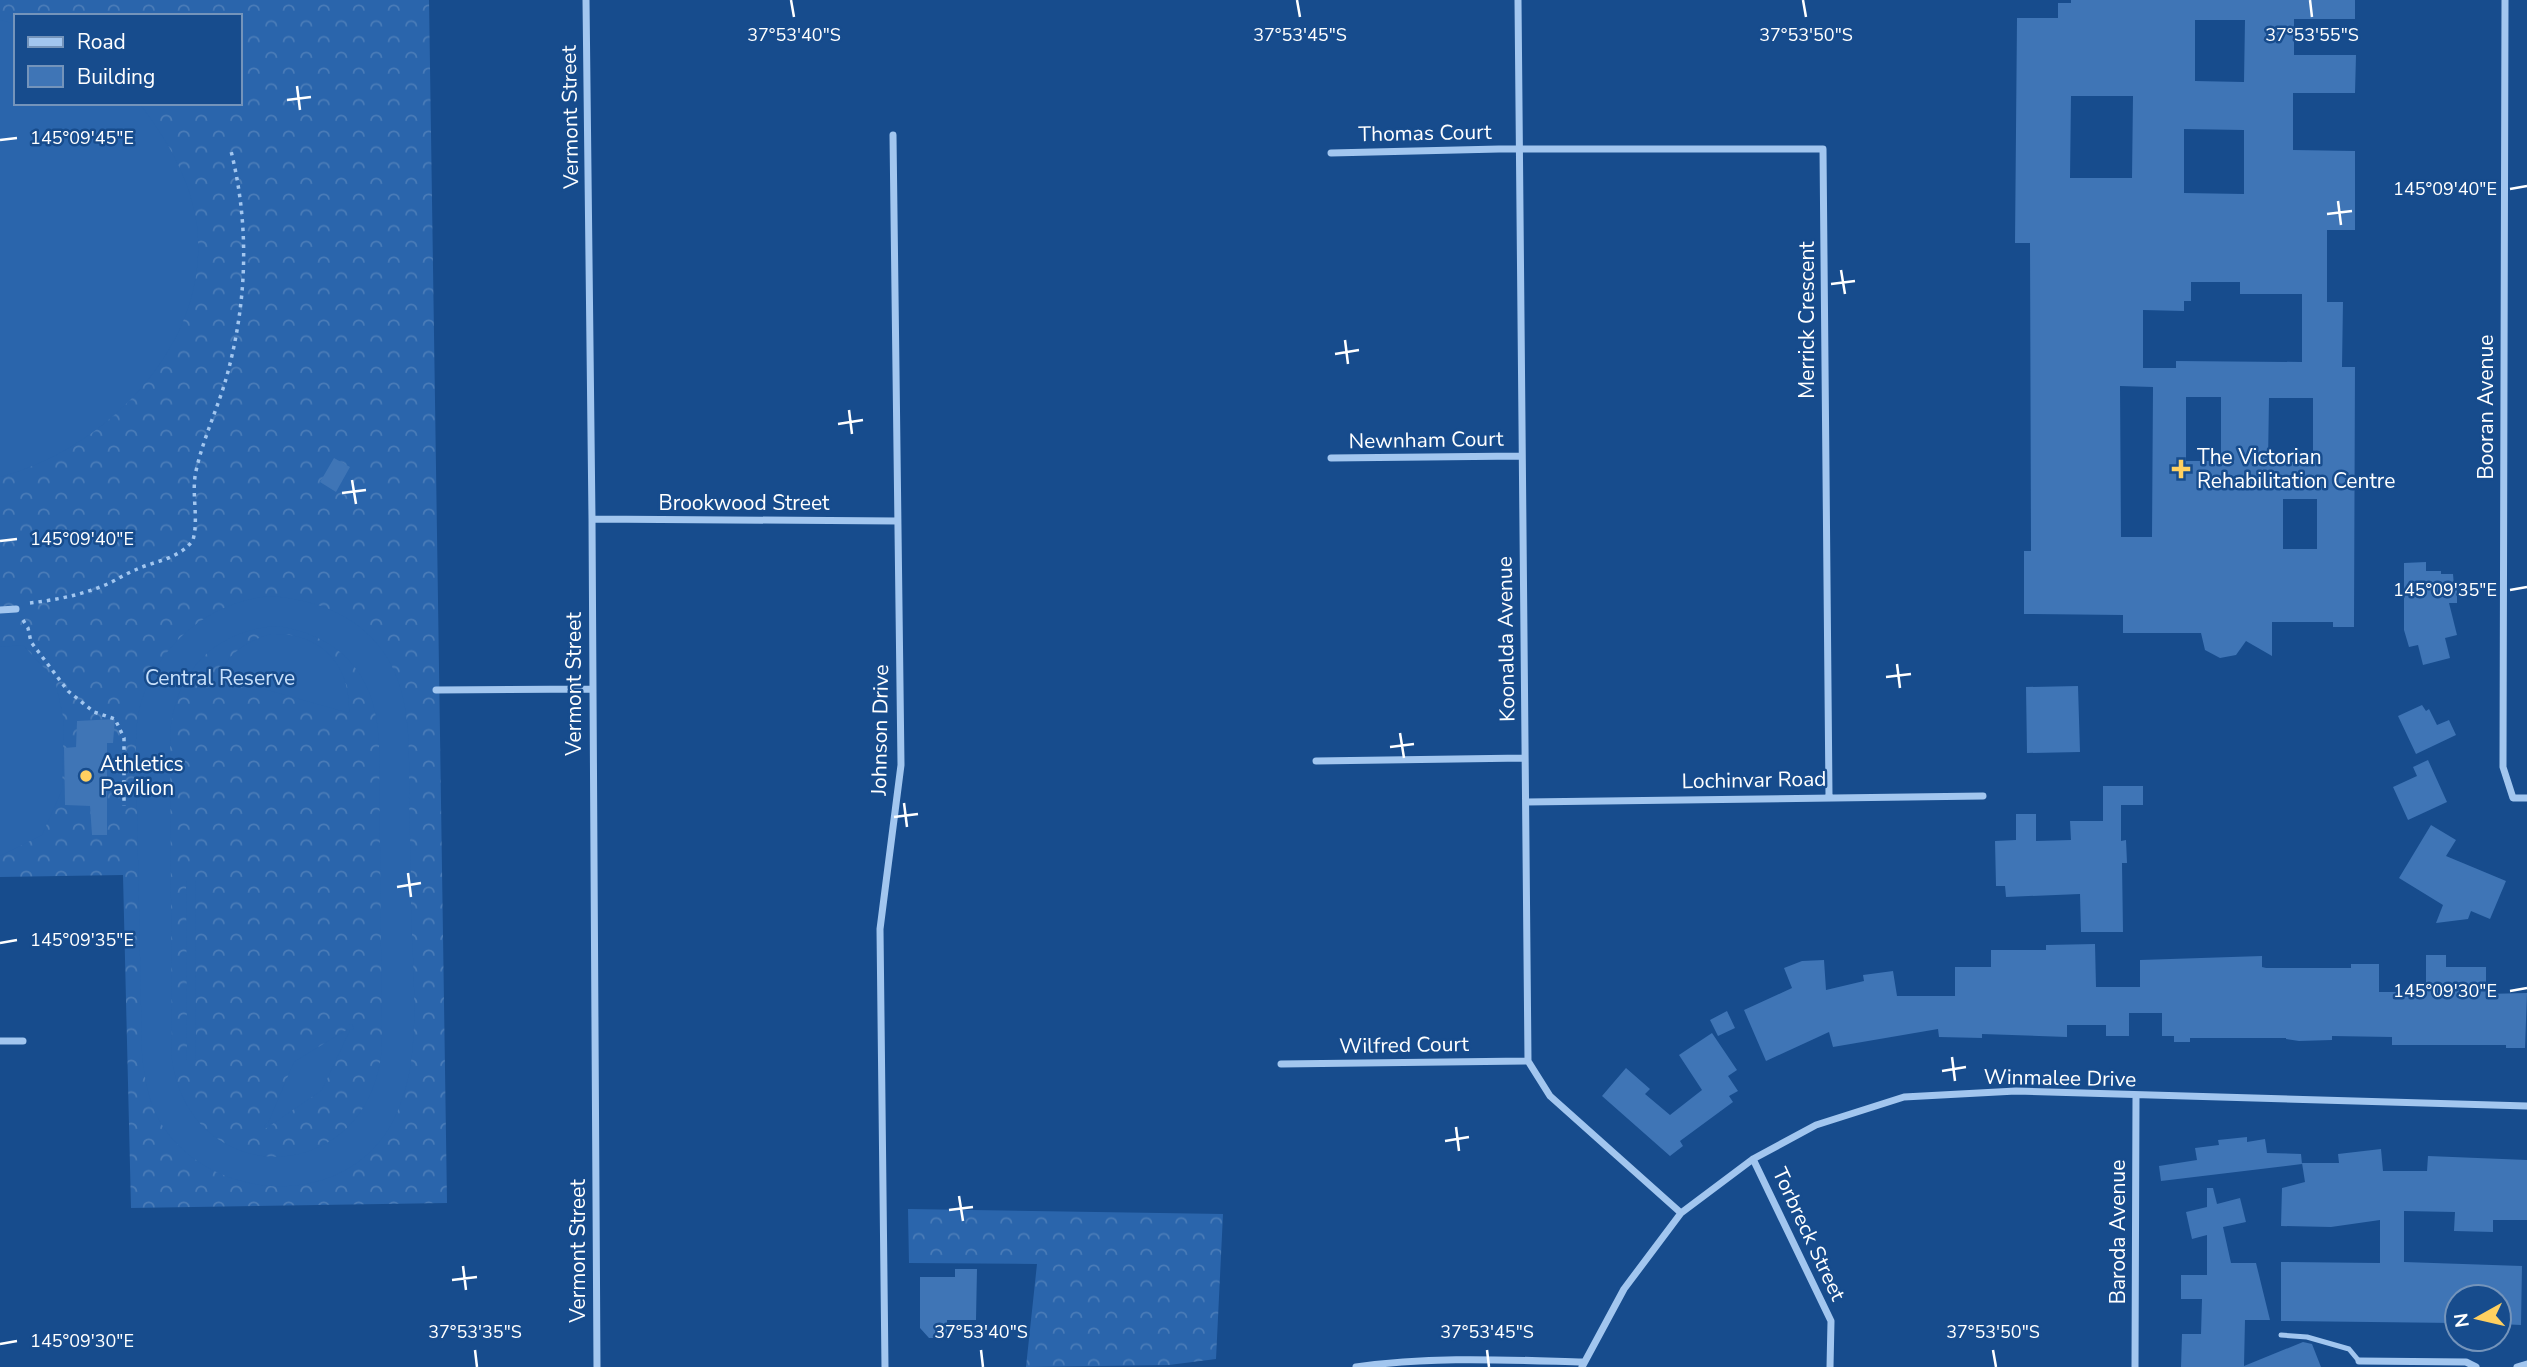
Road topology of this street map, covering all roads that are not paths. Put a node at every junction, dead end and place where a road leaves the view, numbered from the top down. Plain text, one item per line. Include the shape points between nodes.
1 (586, 0) edge
2 (1518, 0) edge
3 (2505, 0) edge
4 (893, 135) dead end
5 (1519, 149) junction
6 (1331, 153) dead end
7 (1521, 456) junction
8 (1331, 458) dead end
9 (592, 519) junction
10 (897, 521) junction
11 (16, 609) road end
12 (0, 610) edge
13 (592, 689) junction
14 (436, 690) dead end
15 (1525, 758) junction
16 (1315, 761) dead end
17 (1829, 796) junction
18 (1983, 796) dead end
19 (2527, 798) edge
20 (1526, 802) junction
21 (0, 1041) edge
22 (23, 1041) dead end
23 (1528, 1061) junction
24 (1281, 1064) dead end
25 (2136, 1096) junction
26 (2527, 1106) edge
27 (1754, 1159) junction
28 (1681, 1213) junction
29 (2281, 1335) dead end
30 (2360, 1361) joint
31 (1583, 1364) edge
32 (2527, 1364) edge
33 (597, 1367) edge
34 (885, 1367) edge
35 (1356, 1367) edge
36 (1830, 1367) edge
37 (2135, 1367) edge
38 (2476, 1367) edge
39 (2517, 1367) edge

1 - 9 street, Vermont Street
2 - 5 street, Koonalda Avenue
3 - 19 street, Booran Avenue via 2502,767 2513,798
4 - 10 street, Johnson Drive
5 - 6 street, Thomas Court
5 - 7 street, Koonalda Avenue
5 - 17 street, Merrick Crescent via 1824,149
7 - 8 street, Newnham Court
7 - 15 street, Koonalda Avenue
9 - 10 street, Brookwood Street
9 - 13 street, Vermont Street
10 - 34 street, Johnson Drive via 901,765 880,929
11 - 12 street
13 - 14 street
13 - 33 street, Vermont Street
15 - 16 street
15 - 20 street, Koonalda Avenue
17 - 18 street, Lochinvar Road
17 - 20 street, Lochinvar Road
20 - 23 street, Koonalda Avenue
21 - 22 street
23 - 24 street, Wilfred Court
23 - 28 street via 1550,1096
25 - 26 street, Winmalee Drive
25 - 27 street, Winmalee Drive via 2017,1091 1904,1097 1816,1125
25 - 37 street, Baroda Avenue
27 - 28 street, Winmalee Drive
27 - 36 street, Torbreck Street via 1831,1321
28 - 31 street, Winmalee Drive via 1624,1289
29 - 30 lane via 2349,1349
30 - 38 street via 2466,1362
31 - 35 street via 1454,1358
32 - 39 street

